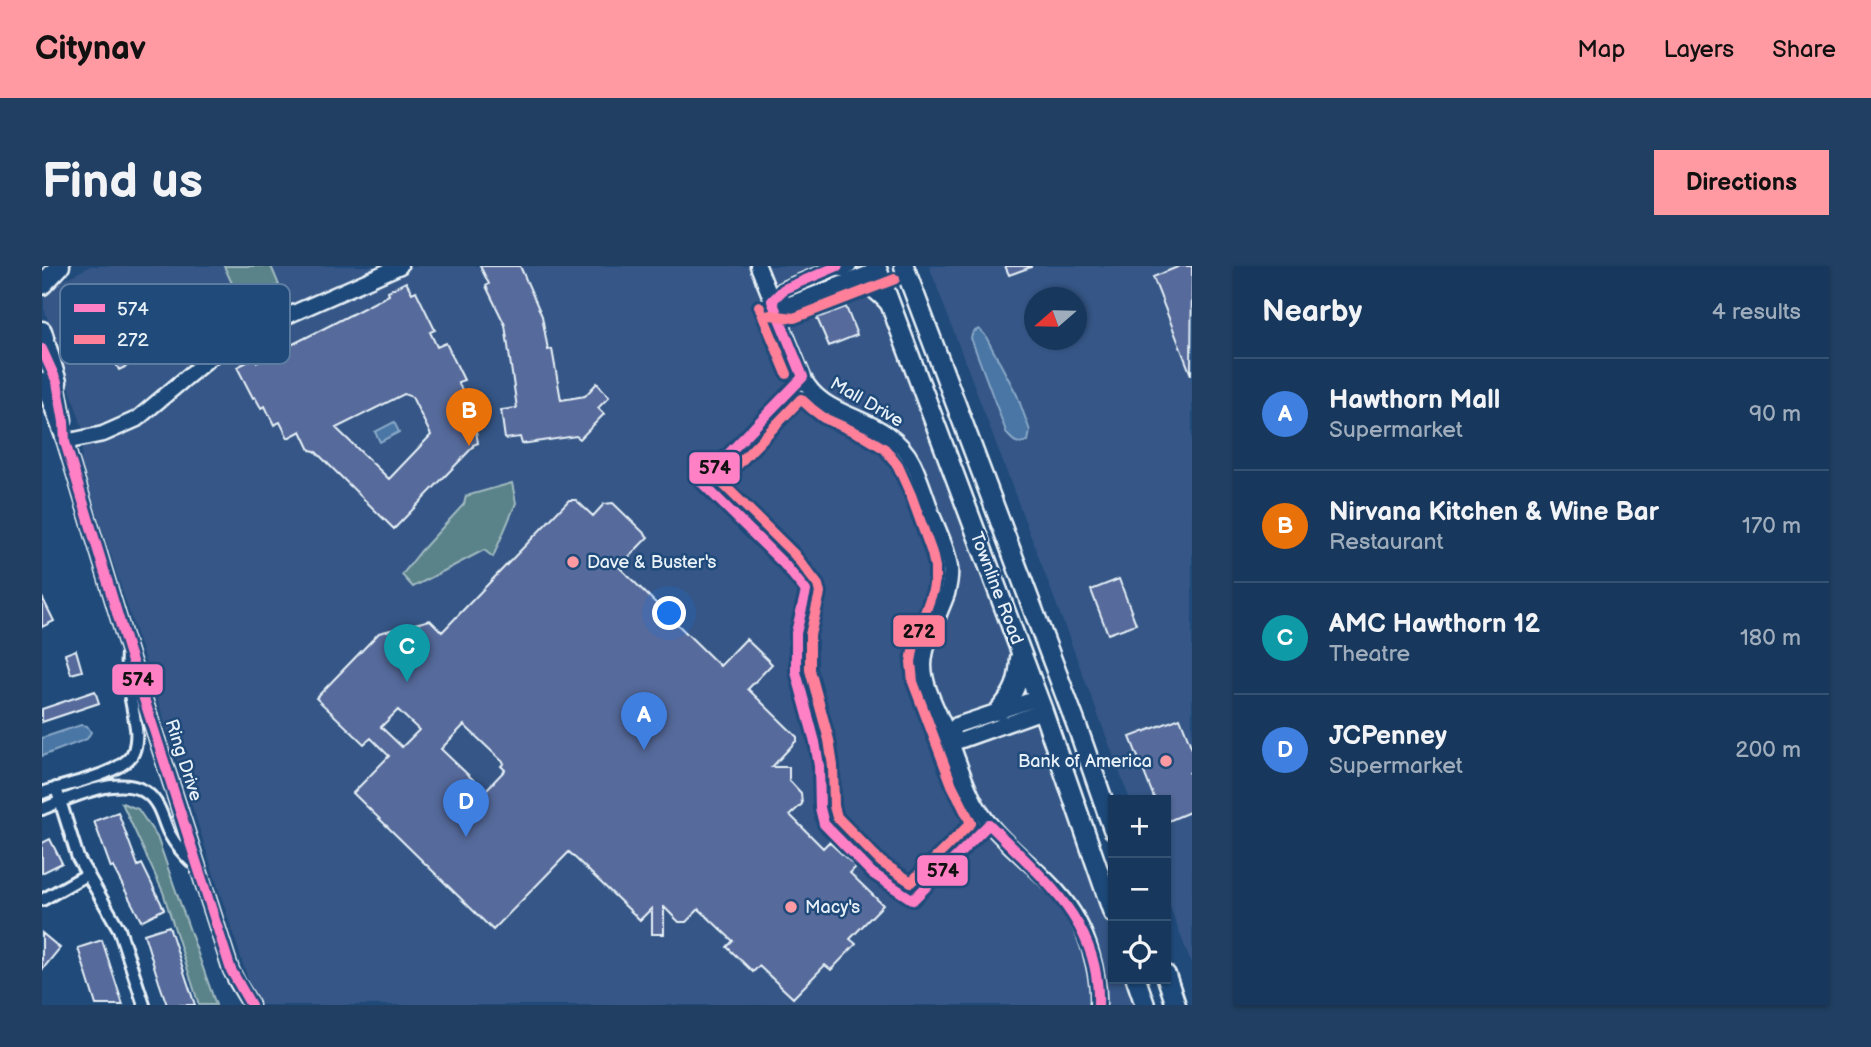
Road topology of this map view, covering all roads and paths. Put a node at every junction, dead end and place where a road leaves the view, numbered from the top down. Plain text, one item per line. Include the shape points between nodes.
1 (52, 266) edge
2 (60, 266) edge
3 (400, 266) edge
4 (758, 266) edge
5 (842, 266) edge
6 (904, 266) edge
7 (877, 268) edge
8 (42, 271) edge
9 (42, 285) edge
10 (804, 299) junction
11 (772, 301) junction
12 (892, 309) junction
13 (290, 315) edge
14 (42, 331) edge
15 (42, 349) edge
16 (203, 364) edge
17 (49, 381) edge
18 (65, 442) junction
19 (1020, 648) junction
20 (128, 649) junction
21 (1041, 705) junction
22 (999, 711) junction
23 (948, 733) junction
24 (56, 788) junction
25 (42, 793) edge
26 (60, 802) junction
27 (42, 809) edge
28 (1108, 815) edge
29 (198, 867) junction
30 (88, 874) junction
31 (1108, 898) edge
32 (42, 900) edge
33 (1138, 984) edge
34 (1169, 984) edge
35 (144, 1005) edge
36 (251, 1005) edge
37 (1098, 1005) edge
38 (1145, 1005) edge
39 (1176, 1005) edge

1 - 8 main road
2 - 9 main road
3 - 13 street
4 - 11 street, Mall Drive
5 - 11 street via 784,289
6 - 28 main road, Townline Road
7 - 10 street
7 - 12 main road, Townline Road
10 - 11 street via 790,304
10 - 12 street via 816,301 859,285 871,289
11 - 23 street, Mall Drive via 809,388 828,404 892,436 914,466 950,570 924,669
12 - 19 main road, Townline Road
14 - 17 main road
15 - 17 street, Ring Drive
16 - 18 street via 137,419 103,434
17 - 18 street, Ring Drive via 64,422
18 - 20 street, Ring Drive
19 - 21 main road, Townline Road
19 - 22 main road via 1019,678
20 - 24 street via 126,669 136,729 132,755 99,775
20 - 29 street, Ring Drive
21 - 22 street
21 - 23 street via 959,741
21 - 31 main road, Townline Road
22 - 23 street via 957,725
23 - 37 street, Mall Drive via 980,814 1071,908 1095,967
24 - 25 street
24 - 26 street
26 - 27 street
26 - 29 street via 109,787 134,785 156,803 184,855
26 - 30 street via 78,858
29 - 36 street, Ring Drive via 232,970
30 - 32 street
30 - 35 street via 119,929
33 - 38 main road
34 - 39 main road

